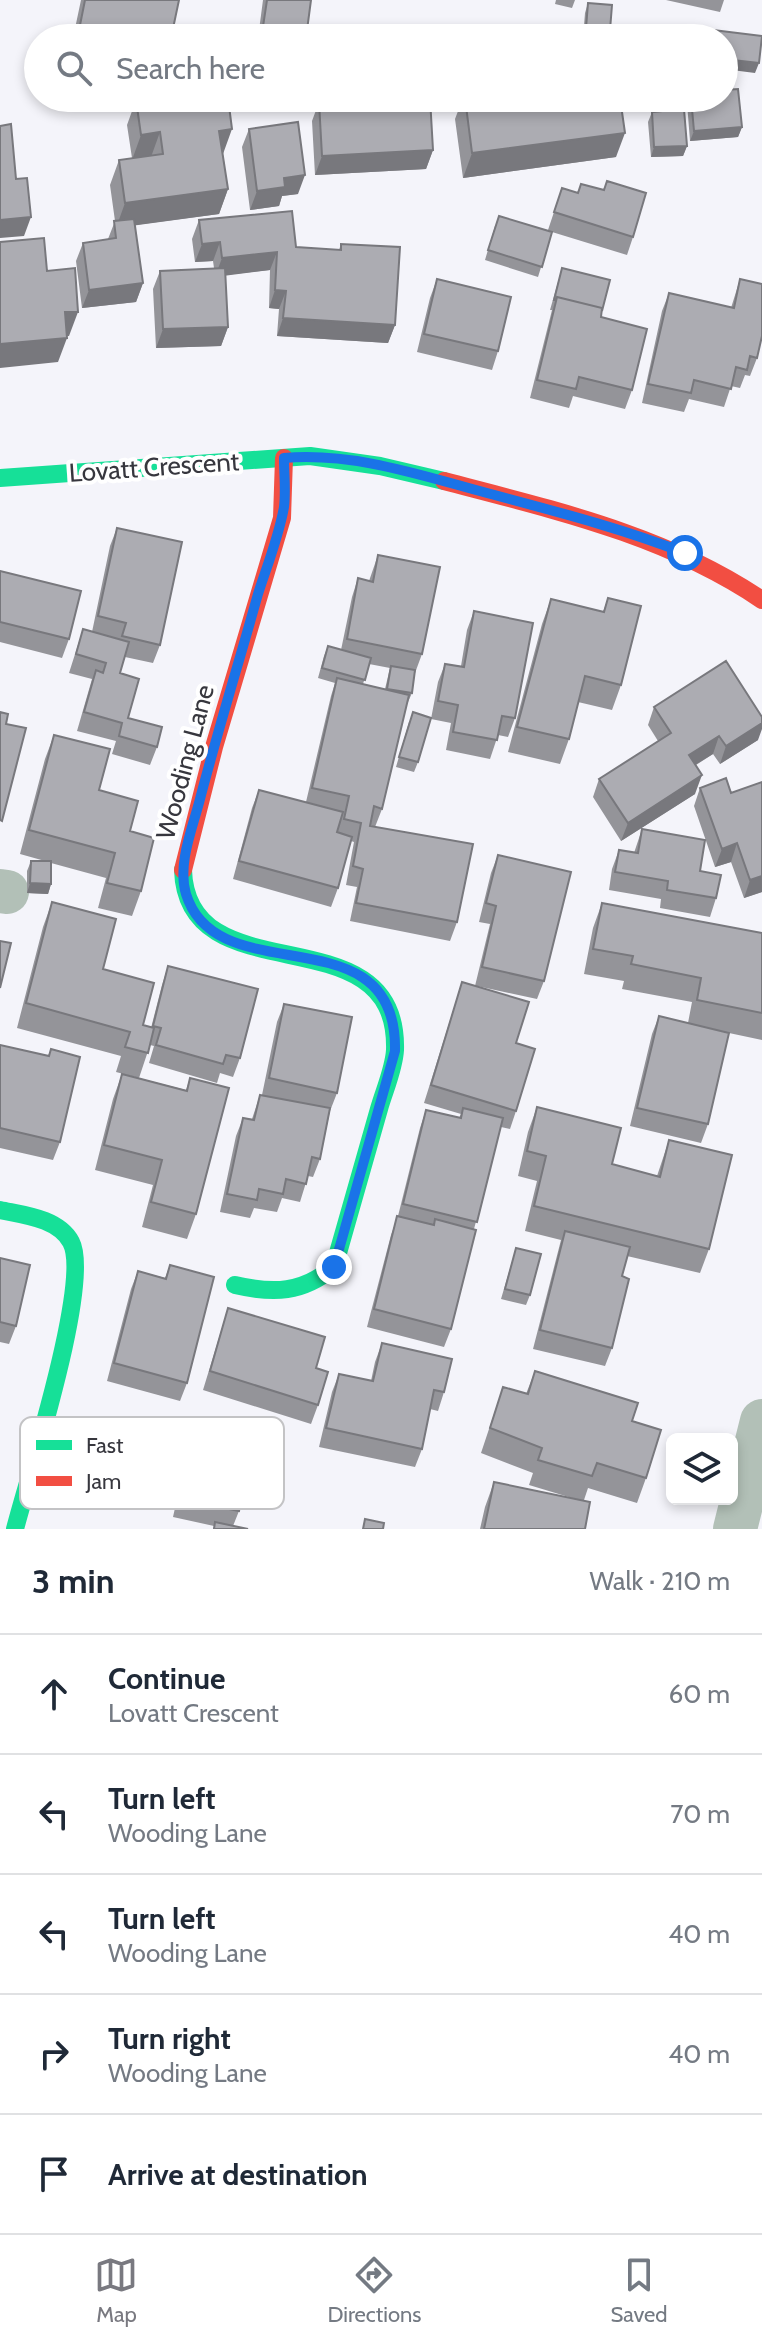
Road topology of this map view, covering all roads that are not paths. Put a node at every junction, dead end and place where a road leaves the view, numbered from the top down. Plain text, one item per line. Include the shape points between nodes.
1 (284, 458) junction
2 (0, 478) edge
3 (762, 600) edge
4 (0, 1210) edge
5 (235, 1285) dead end
6 (44, 1417) edge
7 (762, 1421) edge
8 (20, 1509) edge
9 (15, 1529) edge
10 (735, 1529) edge

1 - 2 street, Lovatt Crescent
1 - 3 street, Lovatt Crescent via 342,458 389,467 630,532 685,553
1 - 5 street, Wooding Lane via 284,506 211,756 184,863 185,890 193,912 223,938 350,969 377,986 396,1024 395,1051 334,1267 297,1291 269,1293
4 - 6 street via 50,1222 72,1239 79,1267
7 - 10 street
8 - 9 street

